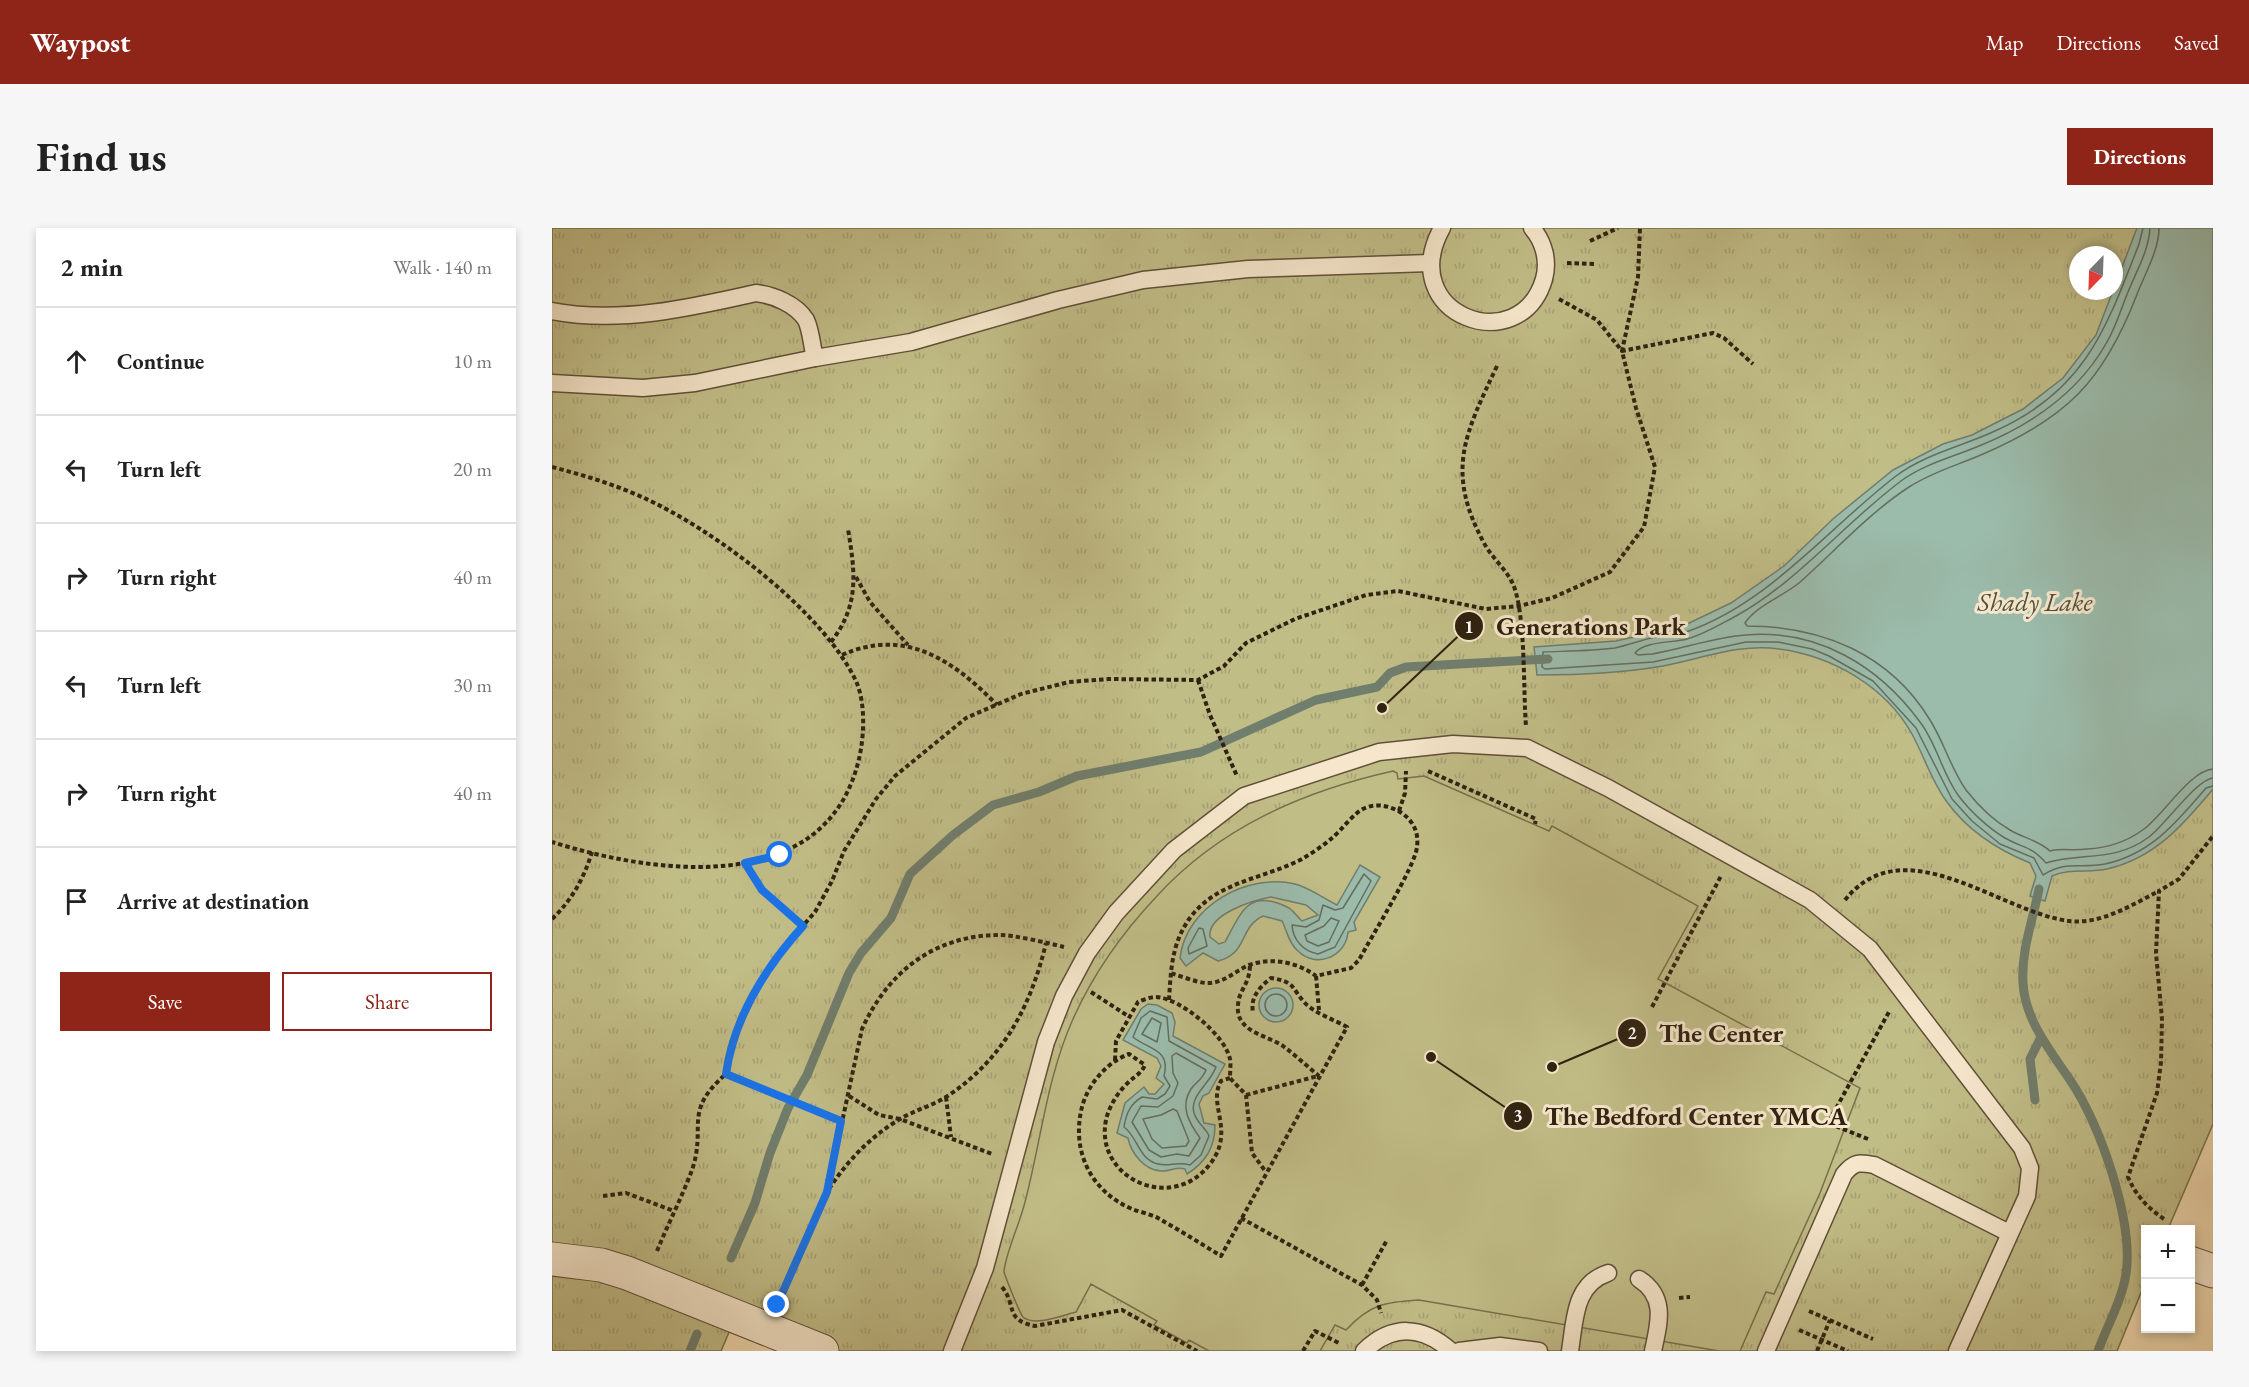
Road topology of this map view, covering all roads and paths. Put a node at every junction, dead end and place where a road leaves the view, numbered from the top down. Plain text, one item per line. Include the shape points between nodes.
1 (1442, 228) edge
2 (1532, 228) edge
3 (1618, 228) edge
4 (1640, 228) edge
5 (1590, 241) dead end
6 (1430, 263) junction
7 (1540, 291) junction
8 (552, 311) edge
9 (1622, 351) junction
10 (815, 358) junction
11 (1754, 364) dead end
12 (1497, 366) dead end
13 (552, 383) edge
14 (552, 467) edge
15 (848, 529) dead end
16 (855, 576) junction
17 (1518, 606) junction
18 (831, 642) junction
19 (908, 646) junction
20 (842, 656) junction
21 (1198, 680) junction
22 (997, 705) junction
23 (1527, 748) junction
24 (1406, 768) dead end
25 (1237, 774) dead end
26 (1407, 778) dead end
27 (1399, 811) junction
28 (1535, 824) dead end
29 (2213, 836) edge
30 (552, 842) edge
31 (592, 852) junction
32 (1730, 856) junction
33 (745, 863) junction
34 (2159, 891) junction
35 (1831, 917) junction
36 (552, 919) edge
37 (803, 926) junction
38 (1046, 943) junction
39 (1087, 953) junction
40 (1250, 965) junction
41 (1170, 973) junction
42 (1316, 976) junction
43 (1902, 988) junction
44 (1087, 990) dead end
45 (1169, 999) junction
46 (1652, 1007) dead end
47 (1319, 1011) junction
48 (1253, 1012) dead end
49 (1128, 1016) junction
50 (1114, 1059) junction
51 (726, 1074) junction
52 (1319, 1076) junction
53 (1230, 1078) junction
54 (1246, 1095) junction
55 (849, 1096) junction
56 (946, 1097) junction
57 (900, 1119) junction
58 (841, 1121) junction
59 (951, 1137) junction
60 (1872, 1141) dead end
61 (1013, 1163) junction
62 (1266, 1172) junction
63 (827, 1192) junction
64 (603, 1196) dead end
65 (674, 1211) junction
66 (1241, 1218) junction
67 (2164, 1219) dead end
68 (2009, 1233) junction
69 (1387, 1240) dead end
70 (655, 1256) dead end
71 (552, 1259) edge
72 (2195, 1265) edge
73 (986, 1268) junction
74 (2213, 1271) edge
75 (1608, 1273) dead end
76 (1639, 1279) dead end
77 (1362, 1285) junction
78 (1690, 1297) dead end
79 (1678, 1298) dead end
80 (777, 1305) dead end
81 (1806, 1309) dead end
82 (1381, 1313) dead end
83 (1830, 1320) junction
84 (1779, 1322) junction
85 (1874, 1339) dead end
86 (1822, 1340) junction
87 (785, 1344) edge
88 (1341, 1344) dead end
89 (822, 1351) edge
90 (952, 1351) edge
91 (1197, 1351) edge
92 (1304, 1351) edge
93 (1364, 1351) edge
94 (1450, 1351) edge
95 (1459, 1351) edge
96 (1539, 1351) edge
97 (1570, 1351) edge
98 (1653, 1351) edge
99 (1766, 1351) edge
100 (1817, 1351) edge
101 (1848, 1351) edge
102 (1957, 1351) edge

1 - 6 lane
2 - 7 lane via 1545,253 1546,272
3 - 5 path
4 - 9 path via 1638,277
6 - 7 lane via 1432,282 1442,300 1456,313 1474,321 1494,323 1512,317 1529,307
6 - 10 lane via 1248,269 1143,280 911,342
7 - 9 path via 1597,320
8 - 10 lane via 599,315 652,313 756,293 771,295 806,320
9 - 11 path via 1713,333
9 - 17 path via 1655,467 1644,527 1610,572 1552,598
10 - 13 lane via 695,383 643,388
12 - 17 path via 1467,432 1462,452 1463,483 1470,515 1512,584
14 - 18 path via 643,498 689,522 761,573
15 - 16 path
16 - 18 path via 846,616
16 - 19 path via 870,602
17 - 21 path via 1486,609 1398,591 1366,595 1246,643 1224,666
17 - 23 path
18 - 20 path
19 - 20 path via 859,648
19 - 22 path via 955,666
20 - 33 path via 857,683 862,709 859,762 852,786 834,813 800,843 780,855
21 - 22 path via 1069,682 1021,694
21 - 25 path
22 - 37 path via 966,718 895,776 849,842 827,891
23 - 32 lane
23 - 39 lane via 1453,744 1379,752 1244,796 1174,850 1116,913
24 - 28 path via 1429,772 1536,819
26 - 27 path
27 - 41 path via 1387,806 1364,808 1332,838 1300,860 1222,890 1204,902 1181,931
27 - 42 path via 1414,825 1415,856 1359,960 1351,968
29 - 34 path via 2179,879
30 - 31 path
31 - 33 path via 638,862 707,868
31 - 36 path via 573,896
32 - 35 lane via 1810,900
32 - 46 path
33 - 37 path via 762,890
34 - 35 path via 2117,912 2088,921 2068,921 2018,907 1937,875 1899,869 1865,882
34 - 67 path via 2156,953 2161,1062 2157,1093 2127,1178 2149,1208
35 - 43 lane via 1870,949
37 - 51 path via 778,954 741,1016 730,1046
38 - 39 path
38 - 55 path via 1001,935 947,945 913,960 891,983 862,1029
38 - 56 path via 1036,982 1011,1033 997,1054
39 - 61 lane via 1046,1042
40 - 41 path via 1229,978 1207,983
40 - 42 path via 1292,963
40 - 52 path via 1250,980 1238,1006 1239,1018 1248,1029 1281,1045
41 - 45 path
42 - 47 path
43 - 60 path via 1828,1123
43 - 68 lane via 2022,1148 2030,1179 2027,1196
44 - 49 path
45 - 49 path via 1154,997 1138,1002
45 - 53 path via 1220,1038 1230,1058
47 - 48 path via 1305,1004 1296,988 1271,978 1254,997
47 - 52 path via 1347,1027
49 - 50 path via 1116,1041
50 - 53 path via 1129,1054 1145,1065 1115,1100 1106,1121 1113,1158 1124,1173 1161,1190 1182,1187 1199,1177 1212,1162 1223,1133 1216,1090 1221,1081
50 - 66 path via 1089,1090 1078,1123 1078,1144 1084,1164 1096,1182 1110,1196 1221,1256
51 - 58 path
51 - 65 path via 712,1086 697,1113 698,1146
52 - 54 path
52 - 62 path
53 - 54 path
54 - 62 path via 1252,1153
55 - 57 path via 879,1115
55 - 58 path
56 - 57 path
56 - 59 path
57 - 59 path
57 - 63 path via 847,1162
58 - 63 path
59 - 61 path
61 - 73 lane
62 - 66 path
63 - 80 path
64 - 65 path via 626,1193
65 - 70 path
66 - 77 path
68 - 84 lane via 1934,1193 1859,1162 1844,1174
68 - 102 lane
69 - 77 path
71 - 87 street via 601,1265 627,1273
72 - 74 street
73 - 90 lane
73 - 91 path via 1007,1293 1010,1310 1024,1324 1035,1326 1122,1310
75 - 97 lane via 1594,1277 1585,1287 1575,1315
76 - 98 lane via 1659,1302
77 - 82 path via 1377,1300
78 - 79 path
81 - 83 path
83 - 85 path
83 - 86 path
84 - 86 path
84 - 99 lane
86 - 100 path
86 - 101 path
87 - 89 street
88 - 92 path via 1315,1331
93 - 94 lane via 1380,1338 1399,1331 1418,1331 1437,1339
95 - 96 lane via 1500,1346

